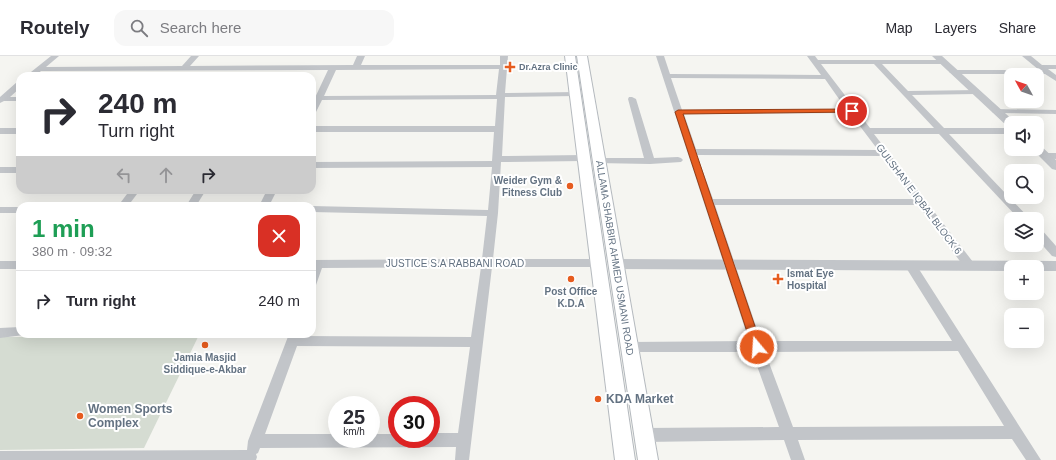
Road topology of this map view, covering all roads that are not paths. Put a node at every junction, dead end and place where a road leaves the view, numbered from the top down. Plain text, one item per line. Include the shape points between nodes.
1 (55, 56) edge
2 (195, 56) edge
3 (361, 56) edge
4 (504, 56) edge
5 (570, 56) edge
6 (582, 56) edge
7 (660, 56) edge
8 (1026, 56) edge
9 (813, 59) edge
10 (940, 59) edge
11 (877, 63) junction
12 (503, 67) junction
13 (1040, 67) junction
14 (1056, 67) edge
15 (280, 68) junction
16 (333, 68) junction
17 (356, 68) junction
18 (39, 69) junction
19 (184, 69) junction
20 (226, 69) junction
21 (35, 72) edge
22 (224, 72) edge
23 (277, 72) edge
24 (954, 72) junction
25 (1047, 72) junction
26 (666, 76) junction
27 (826, 77) junction
28 (1056, 79) edge
29 (16, 87) edge
30 (974, 92) junction
31 (907, 93) junction
32 (576, 94) junction
33 (500, 96) junction
34 (319, 98) junction
35 (16, 99) edge
36 (632, 99) dead end
37 (1, 100) edge
38 (316, 104) edge
39 (852, 111) junction
40 (996, 111) junction
41 (678, 112) junction
42 (1056, 112) edge
43 (1004, 118) edge
44 (316, 129) edge
45 (499, 130) junction
46 (0, 131) edge
47 (16, 131) edge
48 (869, 131) junction
49 (942, 131) junction
50 (1004, 131) edge
51 (691, 152) junction
52 (886, 153) junction
53 (1046, 153) edge
54 (583, 158) junction
55 (650, 160) junction
56 (678, 160) dead end
57 (496, 162) junction
58 (600, 162) junction
59 (316, 165) edge
60 (1056, 166) edge
61 (0, 170) edge
62 (16, 170) edge
63 (709, 202) junction
64 (922, 202) junction
65 (316, 209) edge
66 (0, 210) edge
67 (16, 210) edge
68 (1018, 212) edge
69 (493, 213) junction
70 (1044, 240) edge
71 (1056, 253) edge
72 (485, 263) junction
73 (599, 263) junction
74 (16, 264) edge
75 (316, 264) edge
76 (617, 264) junction
77 (0, 265) edge
78 (730, 265) junction
79 (969, 265) junction
80 (910, 266) junction
81 (1056, 266) edge
82 (294, 338) edge
83 (476, 342) junction
84 (961, 346) junction
85 (630, 347) junction
86 (757, 347) junction
87 (1016, 432) junction
88 (789, 434) junction
89 (645, 435) junction
90 (464, 440) junction
91 (255, 441) junction
92 (0, 458) edge
93 (250, 459) edge
94 (462, 460) edge
95 (625, 460) edge
96 (648, 460) edge
97 (798, 460) edge
98 (1034, 460) edge

1 - 18 street
2 - 19 street
3 - 17 street
4 - 12 street
5 - 32 main road, ALLAMA SHABBIR AHMED USMANI ROAD
6 - 58 main road, ALLAMA SHABBIR AHMED USMANI ROAD
7 - 26 street
8 - 13 street
9 - 11 street
9 - 27 street, GULSHAN E IQBAL BLOCK 6
10 - 11 street
10 - 24 street
11 - 31 street
12 - 17 street
12 - 33 street
13 - 14 street
13 - 25 street
15 - 16 street
15 - 20 street
15 - 23 street
16 - 17 street
16 - 34 street
18 - 19 street
18 - 21 street
19 - 20 street
20 - 22 street
24 - 25 street
24 - 30 street
25 - 28 street
26 - 27 street
26 - 41 street
27 - 39 street, GULSHAN E IQBAL BLOCK 6
29 - 37 street
30 - 31 street
30 - 40 street
31 - 49 street
32 - 33 street
32 - 54 main road, ALLAMA SHABBIR AHMED USMANI ROAD
33 - 34 street
33 - 45 street
34 - 38 street
35 - 37 street
36 - 55 street
39 - 41 street
39 - 48 street, GULSHAN E IQBAL BLOCK 6
40 - 42 street
40 - 43 street
41 - 51 street
44 - 45 street
45 - 57 street
46 - 47 street
48 - 49 street
48 - 52 street, GULSHAN E IQBAL BLOCK 6
49 - 50 street
49 - 68 street
51 - 52 street
51 - 63 street
52 - 64 street, GULSHAN E IQBAL BLOCK 6
53 - 60 street
54 - 57 street
54 - 73 main road, ALLAMA SHABBIR AHMED USMANI ROAD
55 - 56 street
55 - 58 street
57 - 59 street
57 - 69 street
58 - 76 main road, ALLAMA SHABBIR AHMED USMANI ROAD
61 - 62 street
63 - 64 street
63 - 78 street
64 - 79 street, GULSHAN E IQBAL BLOCK 6
65 - 69 street
66 - 67 street
69 - 72 street
70 - 71 street
72 - 73 street, JUSTICE S.A RABBANI ROAD
72 - 75 street, JUSTICE S.A RABBANI ROAD
72 - 83 street
73 - 95 main road, ALLAMA SHABBIR AHMED USMANI ROAD
74 - 77 street
76 - 78 street, GULSHAN E IQBAL BLOCK 6
76 - 85 main road, ALLAMA SHABBIR AHMED USMANI ROAD
78 - 80 street, GULSHAN E IQBAL BLOCK 6
78 - 86 street
79 - 80 street, GULSHAN E IQBAL BLOCK 6
79 - 81 street, GULSHAN E IQBAL BLOCK 6
80 - 84 street
82 - 83 street
82 - 91 street
83 - 90 street
84 - 86 street
84 - 87 street
85 - 86 street
85 - 89 main road, ALLAMA SHABBIR AHMED USMANI ROAD
86 - 88 street
87 - 88 street
87 - 98 street
88 - 89 street
88 - 97 street
89 - 96 main road, ALLAMA SHABBIR AHMED USMANI ROAD
90 - 91 street
90 - 94 street
91 - 93 street
92 - 93 street

